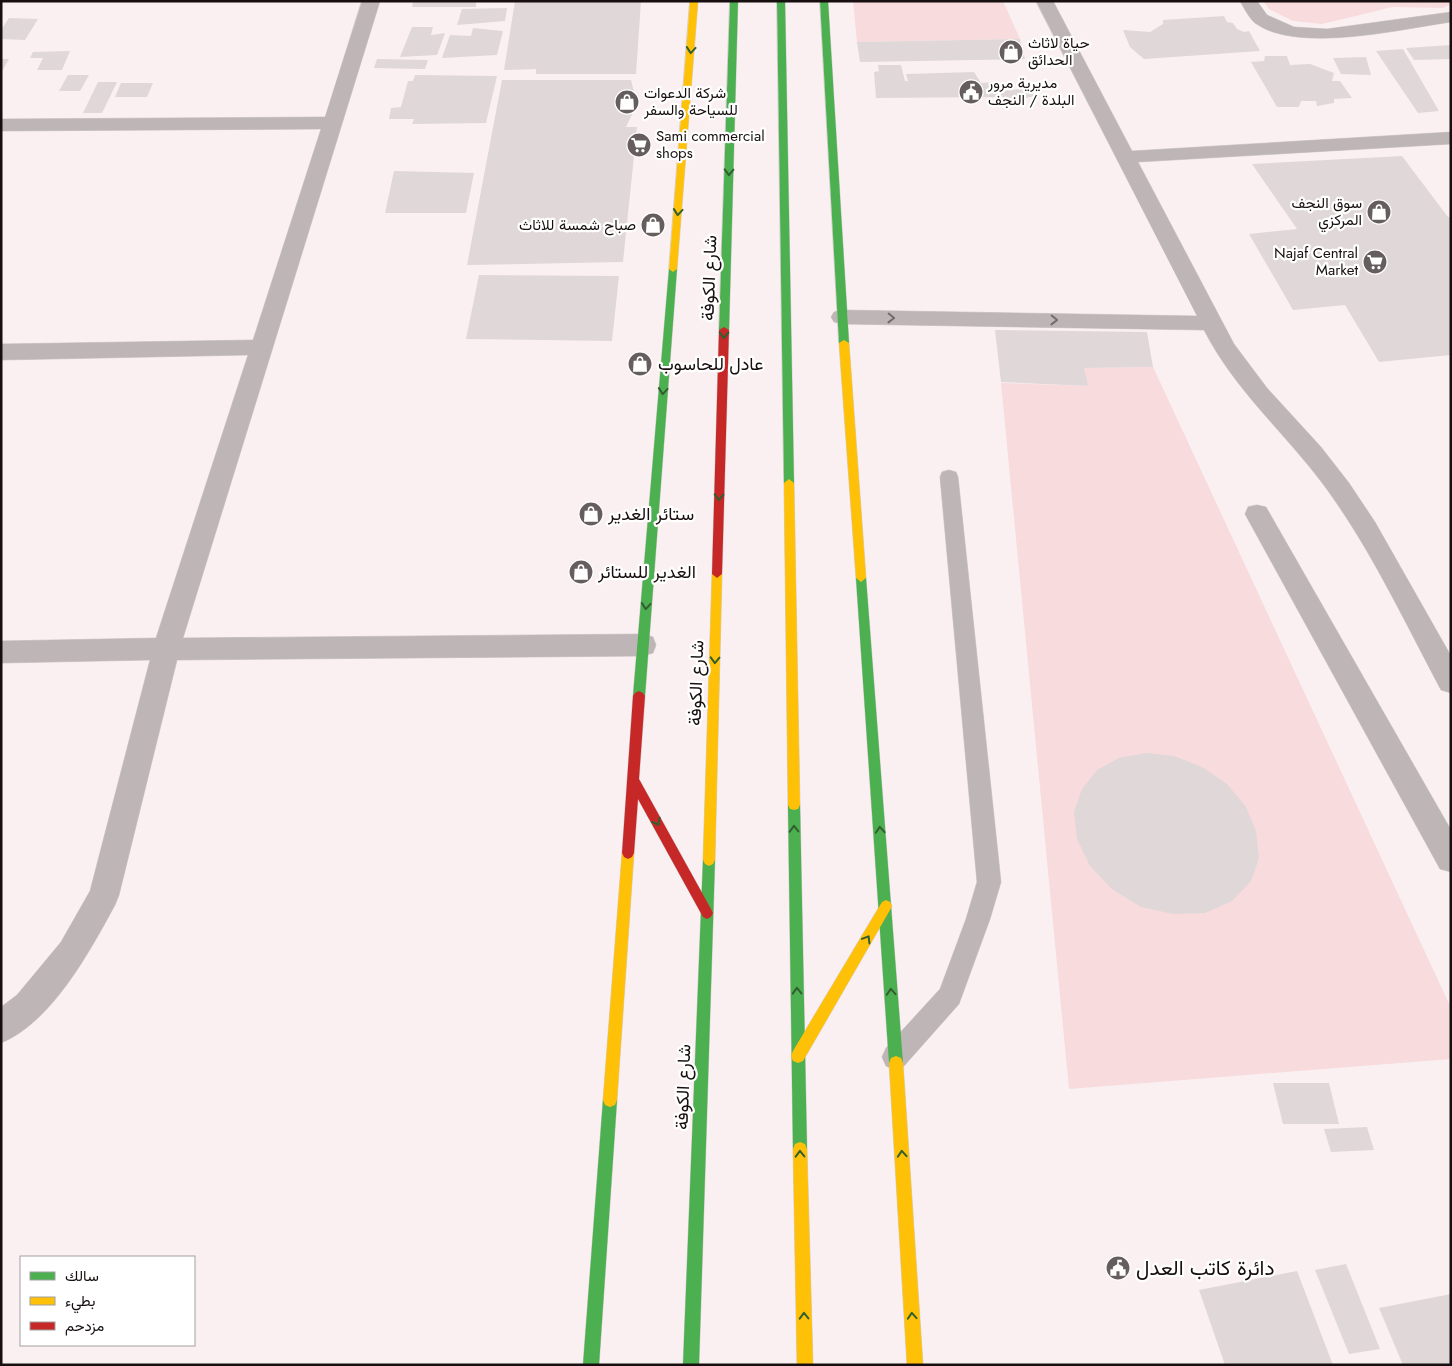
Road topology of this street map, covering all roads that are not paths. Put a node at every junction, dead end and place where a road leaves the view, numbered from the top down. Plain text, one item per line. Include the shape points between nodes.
1 (371, 1) edge
2 (694, 1) edge
3 (734, 1) edge
4 (781, 1) edge
5 (824, 1) edge
6 (1044, 1) edge
7 (1248, 1) edge
8 (1451, 17) edge
9 (332, 123) junction
10 (1, 126) edge
11 (1451, 138) edge
12 (1126, 157) junction
13 (842, 317) junction
14 (1210, 323) junction
15 (262, 347) junction
16 (1, 352) edge
17 (949, 477) dead end
18 (1258, 514) dead end
19 (643, 645) junction
20 (166, 649) junction
21 (1, 652) edge
22 (1451, 682) edge
23 (633, 779) junction
24 (1451, 859) edge
25 (886, 906) junction
26 (707, 914) junction
27 (1, 1027) edge
28 (798, 1056) junction
29 (896, 1057) junction
30 (591, 1365) edge
31 (691, 1365) edge
32 (805, 1365) edge
33 (916, 1365) edge

1 - 9 street
2 -> 19 main road
3 -> 26 main road, شارع الكوفة
28 -> 4 main road
5 - 13 main road
6 - 12 street
7 - 8 street via 1261,19 1291,32 1327,34
9 - 10 street
9 - 15 street
11 - 12 street
12 - 14 street
13 -> 14 street
25 -> 13 main road
14 - 22 street via 1259,394 1340,490 1366,529
15 - 16 street
15 - 20 street
17 - 29 lane via 989,882 950,996
18 - 24 street
19 - 20 street
19 - 23 main road
20 - 21 street
20 - 27 street via 104,895 72,952 28,1006
23 -> 26 main road
23 - 30 main road
28 -> 25 main road
29 -> 25 main road
26 - 31 main road, شارع الكوفة
32 -> 28 main road
33 -> 29 main road

